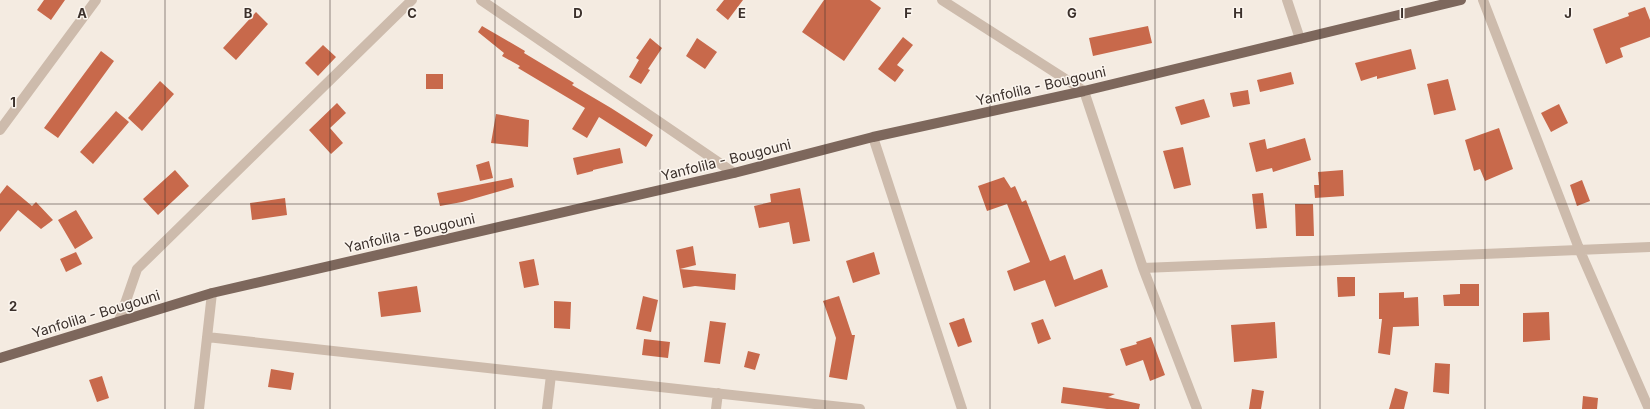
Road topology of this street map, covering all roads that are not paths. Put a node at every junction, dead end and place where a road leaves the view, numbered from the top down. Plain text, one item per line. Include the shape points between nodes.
1 (96, 0) edge
2 (412, 0) edge
3 (481, 0) edge
4 (942, 0) edge
5 (1287, 0) edge
6 (1461, 0) edge
7 (1484, 0) edge
8 (1300, 39) junction
9 (1084, 91) junction
10 (0, 130) edge
11 (873, 137) junction
12 (734, 173) junction
13 (1650, 247) edge
14 (1580, 251) junction
15 (1143, 268) junction
16 (212, 293) junction
17 (119, 321) junction
18 (207, 337) junction
19 (0, 358) edge
20 (551, 375) junction
21 (718, 393) junction
22 (199, 409) edge
23 (547, 409) edge
24 (716, 409) edge
25 (860, 409) edge
26 (962, 409) edge
27 (1197, 409) edge
28 (1649, 409) edge

1 - 10 street
2 - 17 street via 136,268
3 - 12 street
4 - 9 street
5 - 8 street
6 - 8 main road, Yanfolila - Bougouni
7 - 14 street
8 - 9 main road, Yanfolila - Bougouni
9 - 11 main road, Yanfolila - Bougouni
9 - 15 street
11 - 12 main road, Yanfolila - Bougouni
11 - 26 street
12 - 16 main road, Yanfolila - Bougouni
13 - 14 street
14 - 15 street
14 - 28 street
15 - 27 street
16 - 17 main road, Yanfolila - Bougouni
16 - 18 street
17 - 19 main road, Yanfolila - Bougouni
18 - 20 street
18 - 22 street
20 - 21 street
20 - 23 street
21 - 24 street
21 - 25 street

